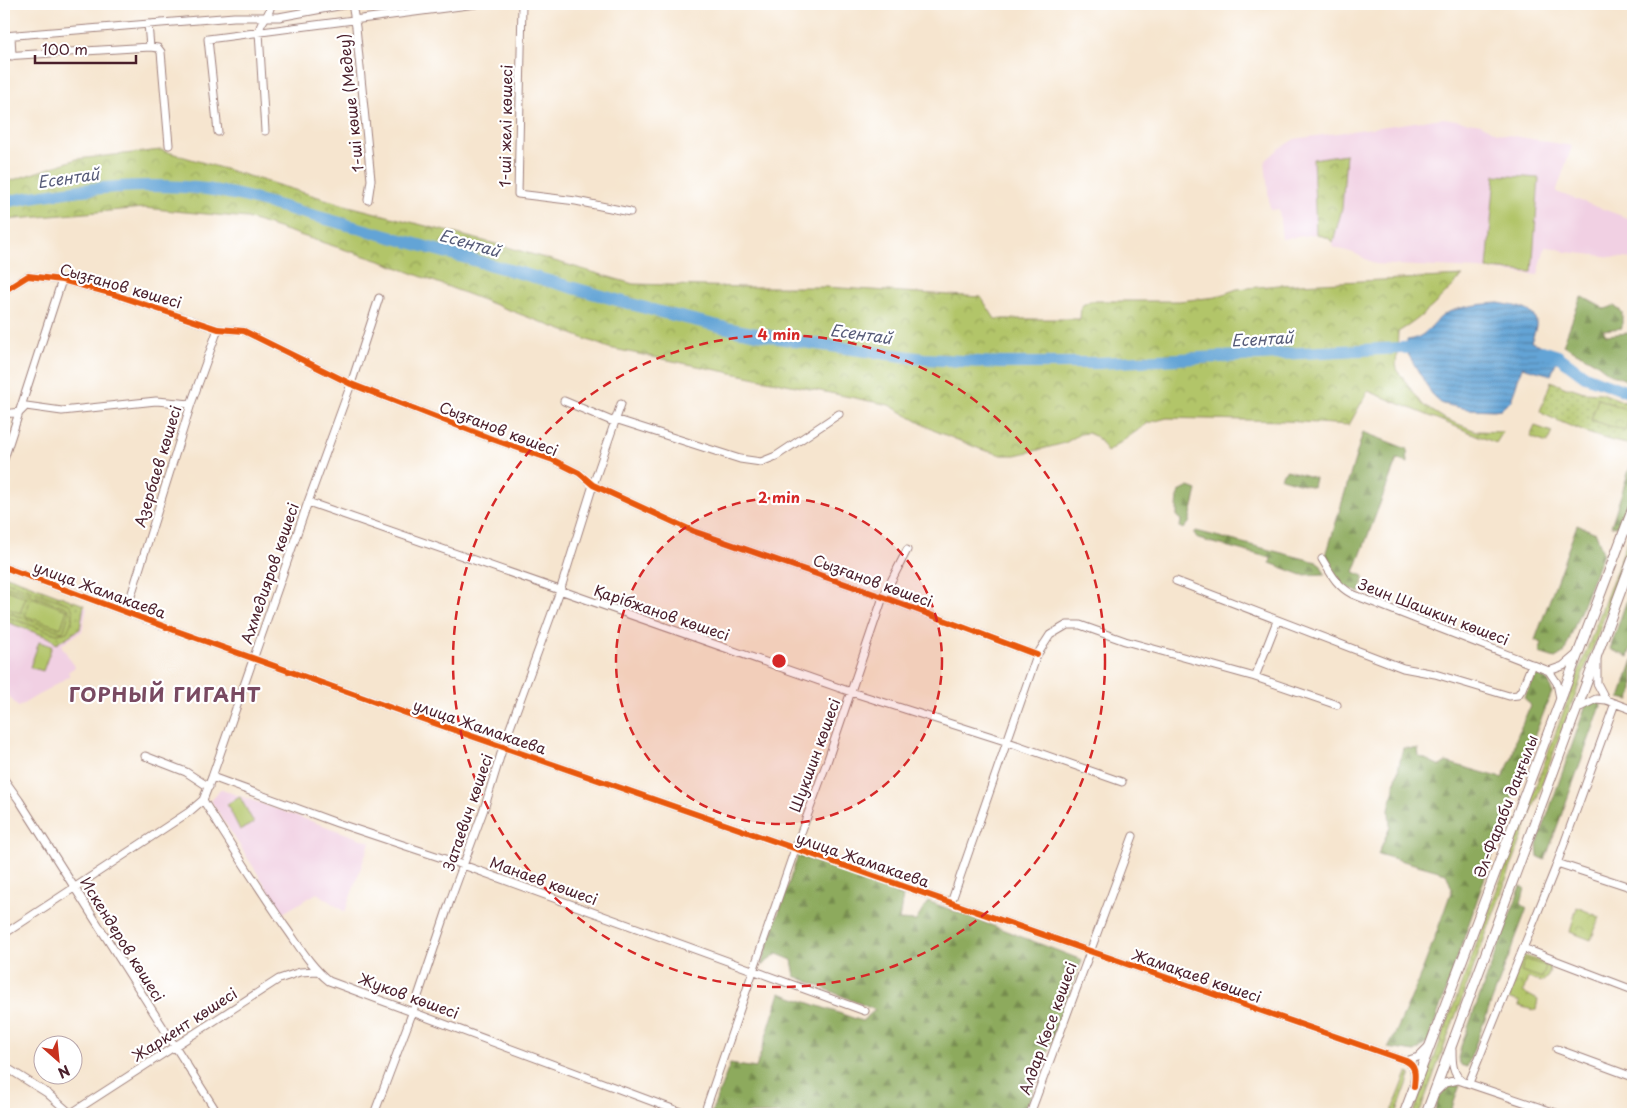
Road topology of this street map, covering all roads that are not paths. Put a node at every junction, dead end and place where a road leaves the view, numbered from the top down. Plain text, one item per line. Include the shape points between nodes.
1 (271, 4) edge
2 (350, 4) edge
3 (476, 4) edge
4 (522, 4) edge
5 (268, 17) junction
6 (354, 19) junction
7 (148, 24) junction
8 (259, 32) junction
9 (7, 36) edge
10 (150, 47) junction
11 (4, 56) edge
12 (12, 56) junction
13 (265, 131) dead end
14 (218, 132) dead end
15 (169, 144) dead end
16 (368, 200) dead end
17 (630, 212) dead end
18 (62, 280) junction
19 (4, 291) edge
20 (379, 298) dead end
21 (218, 329) junction
22 (351, 384) junction
23 (564, 401) dead end
24 (191, 404) junction
25 (621, 404) dead end
26 (20, 412) junction
27 (4, 414) edge
28 (839, 414) dead end
29 (615, 421) junction
30 (4, 458) edge
31 (593, 485) junction
32 (308, 502) junction
33 (1633, 508) edge
34 (907, 550) dead end
35 (1633, 558) edge
36 (1322, 559) dead end
37 (4, 567) edge
38 (1176, 581) dead end
39 (560, 591) junction
40 (883, 597) junction
41 (126, 612) junction
42 (1278, 621) junction
43 (1578, 653) junction
44 (1037, 655) junction
45 (1597, 656) junction
46 (254, 658) junction
47 (1532, 664) junction
48 (1550, 671) junction
49 (1255, 677) junction
50 (851, 692) junction
51 (1560, 698) junction
52 (1606, 700) junction
53 (1614, 703) junction
54 (1337, 704) dead end
55 (1578, 708) junction
56 (1633, 710) edge
57 (1008, 742) junction
58 (503, 747) junction
59 (145, 756) dead end
60 (212, 777) junction
61 (4, 779) edge
62 (1122, 782) dead end
63 (209, 787) junction
64 (202, 800) junction
65 (1133, 836) dead end
66 (795, 849) junction
67 (1557, 863) junction
68 (464, 865) junction
69 (75, 888) junction
70 (1633, 888) edge
71 (951, 903) junction
72 (4, 934) edge
73 (1522, 948) junction
74 (1089, 951) junction
75 (317, 971) junction
76 (753, 971) junction
77 (1633, 990) edge
78 (413, 1011) junction
79 (866, 1011) dead end
80 (1432, 1042) junction
81 (1452, 1043) junction
82 (174, 1046) junction
83 (1557, 1049) dead end
84 (1406, 1061) junction
85 (4, 1066) edge
86 (1633, 1077) edge
87 (1466, 1082) junction
88 (1414, 1087) junction
89 (1431, 1099) junction
90 (71, 1114) edge
91 (218, 1114) edge
92 (374, 1114) edge
93 (686, 1114) edge
94 (704, 1114) edge
95 (1030, 1114) edge
96 (1404, 1114) edge
97 (1426, 1114) edge
98 (1559, 1114) edge

1 - 5 street
2 - 5 street
2 - 6 street, 1-ші көше (Медеу)
3 - 6 street
4 - 17 street, 1-ші желі көшесі via 518,194
5 - 7 street via 234,16
5 - 8 street via 259,26
6 - 8 street
6 - 16 street, 1-ші көше (Медеу) via 371,180
7 - 9 street
7 - 10 street
8 - 13 street
8 - 14 street via 208,39
9 - 12 street
10 - 12 street
10 - 15 street via 161,52
11 - 12 street
18 - 19 street, Сызғанов көшесі via 28,276
18 - 21 street, Сызғанов көшесі
18 - 26 street
20 - 22 street, Ахмедияров көшесі
21 - 22 street, Сызғанов көшесі via 244,331
21 - 24 street, Азербаев көшесі
22 - 31 street, Сызғанов көшесі via 492,440 553,460 579,473
22 - 32 street, Ахмедияров көшесі
23 - 29 street
24 - 26 street via 156,401 62,411 26,406
24 - 41 street, Азербаев көшесі
25 - 29 street, Затаевич көшесі
26 - 27 street
26 - 30 street
28 - 29 street via 776,456 760,462 740,459
29 - 31 street, Затаевич көшесі
31 - 39 street, Затаевич көшесі
31 - 40 street, Сызғанов көшесі via 693,531
32 - 39 street, Қарібжанов көшесі
32 - 46 street, Ахмедияров көшесі
33 - 43 main road, Әл-Фараби даңғылы
34 - 40 street, Шукшин көшесі
35 - 45 main road
36 - 47 street, Зеин Шашкин көшесі via 1332,577 1352,594
37 - 41 street, улица Жамакаева
38 - 42 street
39 - 50 street, Қарібжанов көшесі
39 - 58 street, Затаевич көшесі
40 - 44 street, Сызғанов көшесі
40 - 50 street, Шукшин көшесі
41 - 46 street, улица Жамакаева
42 - 47 street via 1403,668 1509,696 1518,695
42 - 49 street
43 - 48 street via 1563,666
43 - 51 main road, Әл-Фараби даңғылы
44 - 49 street via 1050,635 1067,625 1080,626
44 - 57 street
45 - 52 street via 1597,683
45 - 55 main road
46 - 58 street, улица Жамакаева
46 - 60 street, Ахмедияров көшесі
47 - 48 street, Зеин Шашкин көшесі
48 - 51 street
49 - 54 street
50 - 57 street, Қарібжанов көшесі
50 - 66 street, Шукшин көшесі
51 - 80 main road, Әл-Фараби даңғылы
52 - 53 street
52 - 55 street via 1592,699
53 - 56 street
53 - 67 street
55 - 81 main road
57 - 62 street, Қарібжанов көшесі
57 - 71 street
58 - 66 street, улица Жамакаева
58 - 68 street, Затаевич көшесі
59 - 63 street via 186,772
60 - 63 street, Ахмедияров көшесі
60 - 68 street, Манаев көшесі
61 - 69 street, Искендеров көшесі
63 - 64 street, Ахмедияров көшесі
64 - 69 street, Ахмедияров көшесі via 190,812
64 - 75 street, Жуков көшесі
65 - 74 street, Алдар Көсе көшесі
66 - 71 street, улица Жамакаева
66 - 76 street, Шукшин көшесі
67 - 70 street
67 - 73 street
68 - 76 street, Манаев көшесі
68 - 78 street, Затаевич көшесі
69 - 72 street, Ахмедияров көшесі
69 - 82 street, Искендеров көшесі
71 - 74 street, Жамақаев көшесі
73 - 77 street
73 - 87 street
74 - 84 street, Жамақаев көшесі
74 - 95 street, Алдар Көсе көшесі
75 - 78 street, Жуков көшесі via 329,981
75 - 82 street, Жаркент көшесі via 300,972 279,980
76 - 79 street, Манаев көшесі
76 - 94 street, Шукшин көшесі
78 - 92 street, Затаевич көшесі
78 - 93 street, Жуков көшесі
80 - 84 street via 1418,1057
80 - 88 main road, Әл-Фараби даңғылы
81 - 87 street via 1453,1068 1457,1076
81 - 89 main road
82 - 90 street, Жаркент көшесі
82 - 91 street, Искендеров көшесі
83 - 86 street
84 - 88 street via 1414,1069
85 - 90 street via 47,1093
87 - 89 street via 1452,1080 1445,1083
87 - 98 street
88 - 96 main road, Әл-Фараби даңғылы
89 - 97 main road

